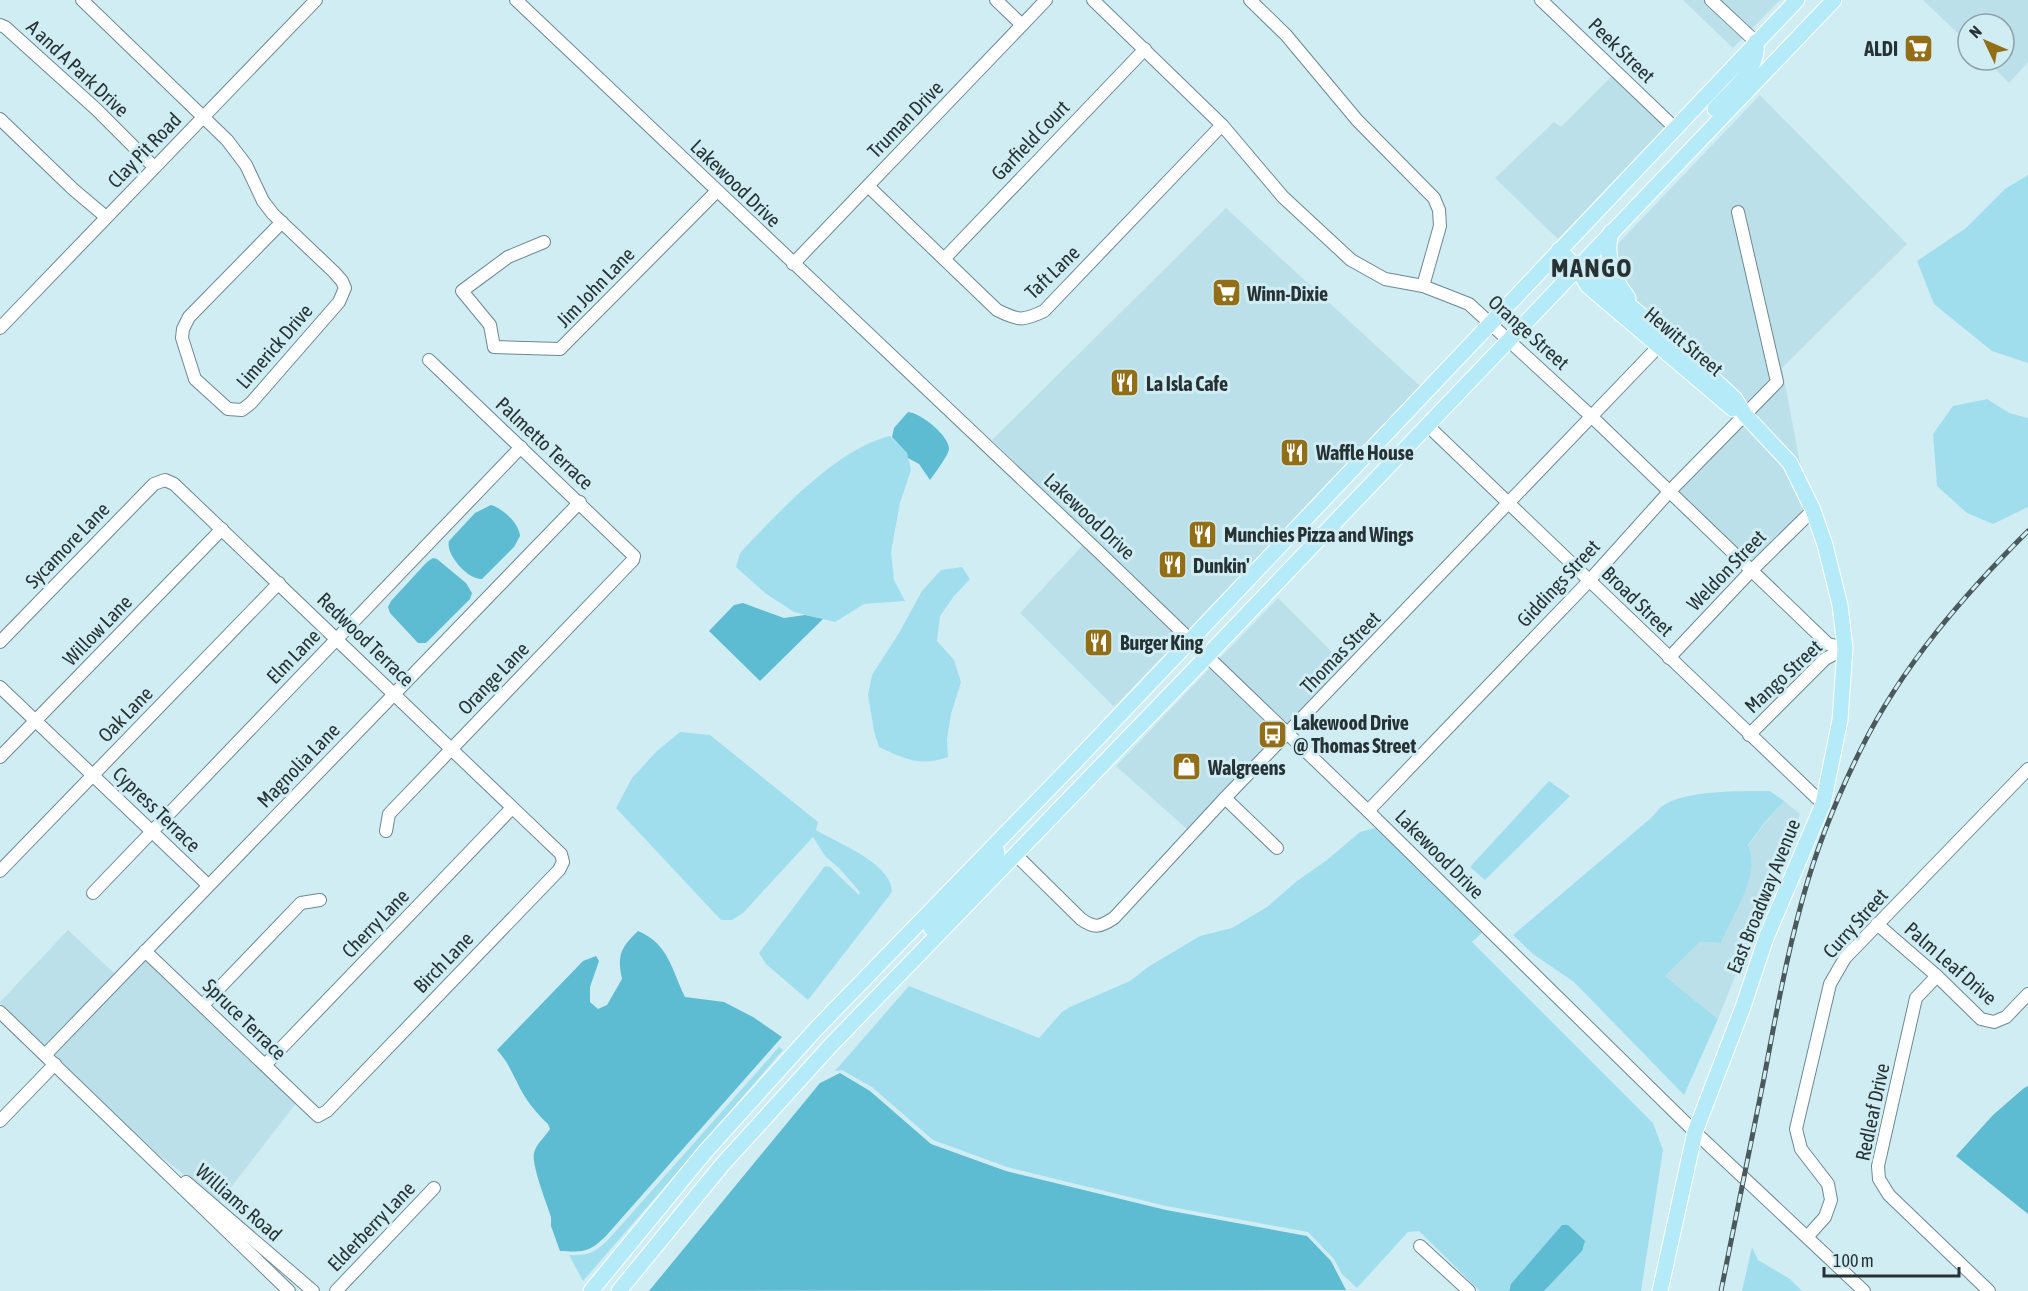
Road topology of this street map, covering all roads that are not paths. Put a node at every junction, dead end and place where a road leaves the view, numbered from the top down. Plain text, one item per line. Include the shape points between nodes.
1 (82, 0) edge
2 (316, 0) edge
3 (516, 0) edge
4 (996, 0) edge
5 (1046, 0) edge
6 (1094, 0) edge
7 (1250, 0) edge
8 (1542, 0) edge
9 (1711, 0) edge
10 (1797, 0) edge
11 (1834, 0) edge
12 (0, 25) edge
13 (1022, 25) junction
14 (1756, 42) junction
15 (1145, 49) junction
16 (204, 117) junction
17 (0, 119) edge
18 (1222, 125) junction
19 (1674, 128) junction
20 (1696, 142) junction
21 (154, 167) junction
22 (868, 186) junction
23 (717, 191) junction
24 (1738, 212) dead end
25 (106, 217) junction
26 (282, 222) junction
27 (1611, 232) junction
28 (544, 242) dead end
29 (1559, 249) junction
30 (944, 259) junction
31 (794, 264) junction
32 (1576, 267) junction
33 (1423, 286) junction
34 (1639, 312) junction
35 (1490, 323) junction
36 (0, 328) edge
37 (1509, 340) junction
38 (1658, 347) junction
39 (429, 360) dead end
40 (1745, 415) junction
41 (1591, 416) junction
42 (1427, 425) junction
43 (521, 447) junction
44 (165, 480) joint
45 (1669, 492) junction
46 (580, 502) junction
47 (1509, 504) junction
48 (1813, 510) junction
49 (222, 529) junction
50 (634, 556) joint
51 (1751, 571) junction
52 (1589, 581) junction
53 (279, 584) junction
54 (337, 639) junction
55 (1191, 640) junction
56 (0, 642) edge
57 (1845, 648) junction
58 (1207, 656) junction
59 (1669, 658) junction
60 (0, 687) edge
61 (394, 693) junction
62 (36, 721) junction
63 (1289, 734) junction
64 (1749, 735) junction
65 (452, 749) junction
66 (0, 757) edge
67 (1076, 761) junction
68 (2028, 769) edge
69 (93, 775) junction
70 (1225, 798) junction
71 (1823, 804) junction
72 (512, 808) junction
73 (1368, 811) junction
74 (152, 831) junction
75 (386, 831) dead end
76 (537, 831) joint
77 (995, 844) junction
78 (1277, 848) dead end
79 (1016, 855) junction
80 (0, 871) edge
81 (208, 885) junction
82 (93, 893) dead end
83 (320, 900) dead end
84 (1877, 924) junction
85 (145, 951) junction
86 (900, 974) junction
87 (1937, 976) junction
88 (2028, 994) edge
89 (203, 1005) junction
90 (0, 1012) edge
91 (45, 1055) junction
92 (55, 1064) junction
93 (265, 1065) junction
94 (318, 1116) joint
95 (0, 1121) edge
96 (1695, 1132) junction
97 (139, 1145) junction
98 (434, 1188) dead end
99 (1807, 1237) junction
100 (1420, 1246) dead end
101 (289, 1291) edge
102 (313, 1291) edge
103 (336, 1291) edge
104 (591, 1291) edge
105 (619, 1291) edge
106 (1469, 1291) edge
107 (1660, 1291) edge
108 (1864, 1291) edge
109 (1989, 1291) edge

1 - 16 street, Limerick Drive
2 - 16 street, Clay Pit Road
3 - 23 street, Lakewood Drive
4 - 13 street
5 - 13 street, Truman Drive
6 - 15 street, Orange Street
7 - 33 street via 1286,34 1357,120 1434,198 1440,226
8 - 19 street, Peek Street
9 - 14 street
10 - 14 main road
11 - 20 main road
12 - 21 street, A and A Park Drive via 96,109
13 - 22 street, Truman Drive
14 - 19 main road
14 - 20 main road via 1758,54 1748,72 1703,123
15 - 18 street, Orange Street
15 - 30 street, Garfield Court
16 - 21 street, Clay Pit Road
16 - 26 street, Limerick Drive via 246,165 263,201
17 - 25 street
18 - 30 street, Taft Lane via 1044,311 1026,320 997,310
18 - 33 street, Orange Street via 1283,197 1351,260 1384,279
19 - 29 main road
20 - 27 main road
21 - 25 street, Clay Pit Road
22 - 30 street, Taft Lane
22 - 31 street, Truman Drive
23 - 28 street, Jim John Lane via 560,349 494,347 490,325 462,291 508,257
23 - 31 street, Lakewood Drive
24 - 40 street, Giddings Street via 1777,382
25 - 36 street, Clay Pit Road
26 - 26 street, Limerick Drive via 189,317 183,329 182,338 195,379 228,409 242,410 251,403 339,302 345,288 334,272
27 - 32 main road
27 - 34 main road via 1610,264 1617,284
29 - 32 main road, Hewitt Street
29 - 35 main road
31 - 55 street, Lakewood Drive
32 - 34 main road, Hewitt Street
32 - 37 main road
32 - 38 main road, Hewitt Street via 1588,286
33 - 35 street, Orange Street via 1469,304
34 - 40 main road, Hewitt Street via 1735,399
35 - 37 street, Orange Street
35 - 55 main road
37 - 41 street, Orange Street
37 - 42 main road
38 - 40 main road, Hewitt Street via 1730,408
38 - 41 street, Thomas Street
39 - 43 street, Palmetto Terrace
40 - 45 street, Giddings Street
40 - 48 main road, Hewitt Street via 1790,463
41 - 45 street, Orange Street
41 - 47 street, Thomas Street
42 - 47 street, Broad Street
42 - 58 main road
43 - 46 street, Palmetto Terrace
43 - 54 street, Elm Lane
44 - 49 street, Redwood Terrace
44 - 56 street, Sycamore Lane via 154,484
45 - 51 street, Orange Street
45 - 52 street, Giddings Street
46 - 50 street, Palmetto Terrace
46 - 61 street, Magnolia Lane
47 - 52 street, Broad Street
47 - 63 street, Thomas Street
48 - 51 street, Weldon Street
48 - 57 main road, East Broadway Avenue via 1840,605
49 - 53 street, Redwood Terrace
49 - 62 street, Willow Lane
50 - 65 street, Orange Lane
51 - 57 street, Orange Street via 1828,644
51 - 59 street, Weldon Street
52 - 59 street, Broad Street
52 - 73 street, Giddings Street
53 - 54 street, Redwood Terrace
53 - 69 street, Oak Lane
54 - 61 street, Redwood Terrace
54 - 74 street, Elm Lane
55 - 58 street, Lakewood Drive
55 - 67 main road
57 - 64 street, Mango Street via 1825,659
57 - 71 main road, East Broadway Avenue via 1840,720
58 - 63 street, Lakewood Drive
58 - 79 main road
59 - 64 street, Broad Street
60 - 62 street, Cypress Terrace
61 - 65 street, Redwood Terrace
61 - 81 street, Magnolia Lane
62 - 66 street, Willow Lane
62 - 69 street, Cypress Terrace
63 - 70 street, Thomas Street
63 - 73 street, Lakewood Drive
64 - 71 street, Broad Street
65 - 72 street, Redwood Terrace
65 - 75 street, Orange Lane via 389,814
67 - 77 main road
67 - 79 main road via 1059,791 1019,834
68 - 84 street, Curry Street
69 - 74 street, Cypress Terrace
69 - 80 street, Oak Lane
70 - 78 street
70 - 79 street, Thomas Street via 1114,918 1097,926 1081,919
71 - 96 main road, East Broadway Avenue via 1766,938
72 - 76 street, Redwood Terrace
72 - 93 street, Cherry Lane
73 - 96 street, Lakewood Drive
74 - 81 street, Cypress Terrace
74 - 82 street, Elm Lane
76 - 94 street, Birch Lane via 561,854 559,870
77 - 86 main road via 997,853 993,860 906,954
77 - 104 main road via 740,1113
79 - 86 main road
81 - 85 street, Magnolia Lane
83 - 89 street via 301,903
84 - 87 street, Palm Leaf Drive
84 - 99 street, Curry Street via 1845,958 1830,984 1796,1129 1801,1149 1828,1184 1831,1200 1826,1217
85 - 89 street, Spruce Terrace
85 - 91 street, Magnolia Lane
86 - 105 main road via 722,1165
87 - 88 street, Palm Leaf Drive via 1981,1019 1994,1022 2006,1017
87 - 109 street, Redleaf Drive via 1916,998 1878,1166 1879,1179 1889,1196
89 - 93 street, Spruce Terrace
90 - 91 street, Williams Road
91 - 92 street, Williams Road
92 - 95 street
92 - 97 street, Williams Road
93 - 94 street, Spruce Terrace
96 - 99 street, Lakewood Drive
96 - 107 main road, East Broadway Avenue
97 - 101 street, Williams Road
97 - 102 street, Williams Road
98 - 103 street, Elderberry Lane
99 - 108 street, Lakewood Drive
100 - 106 street

